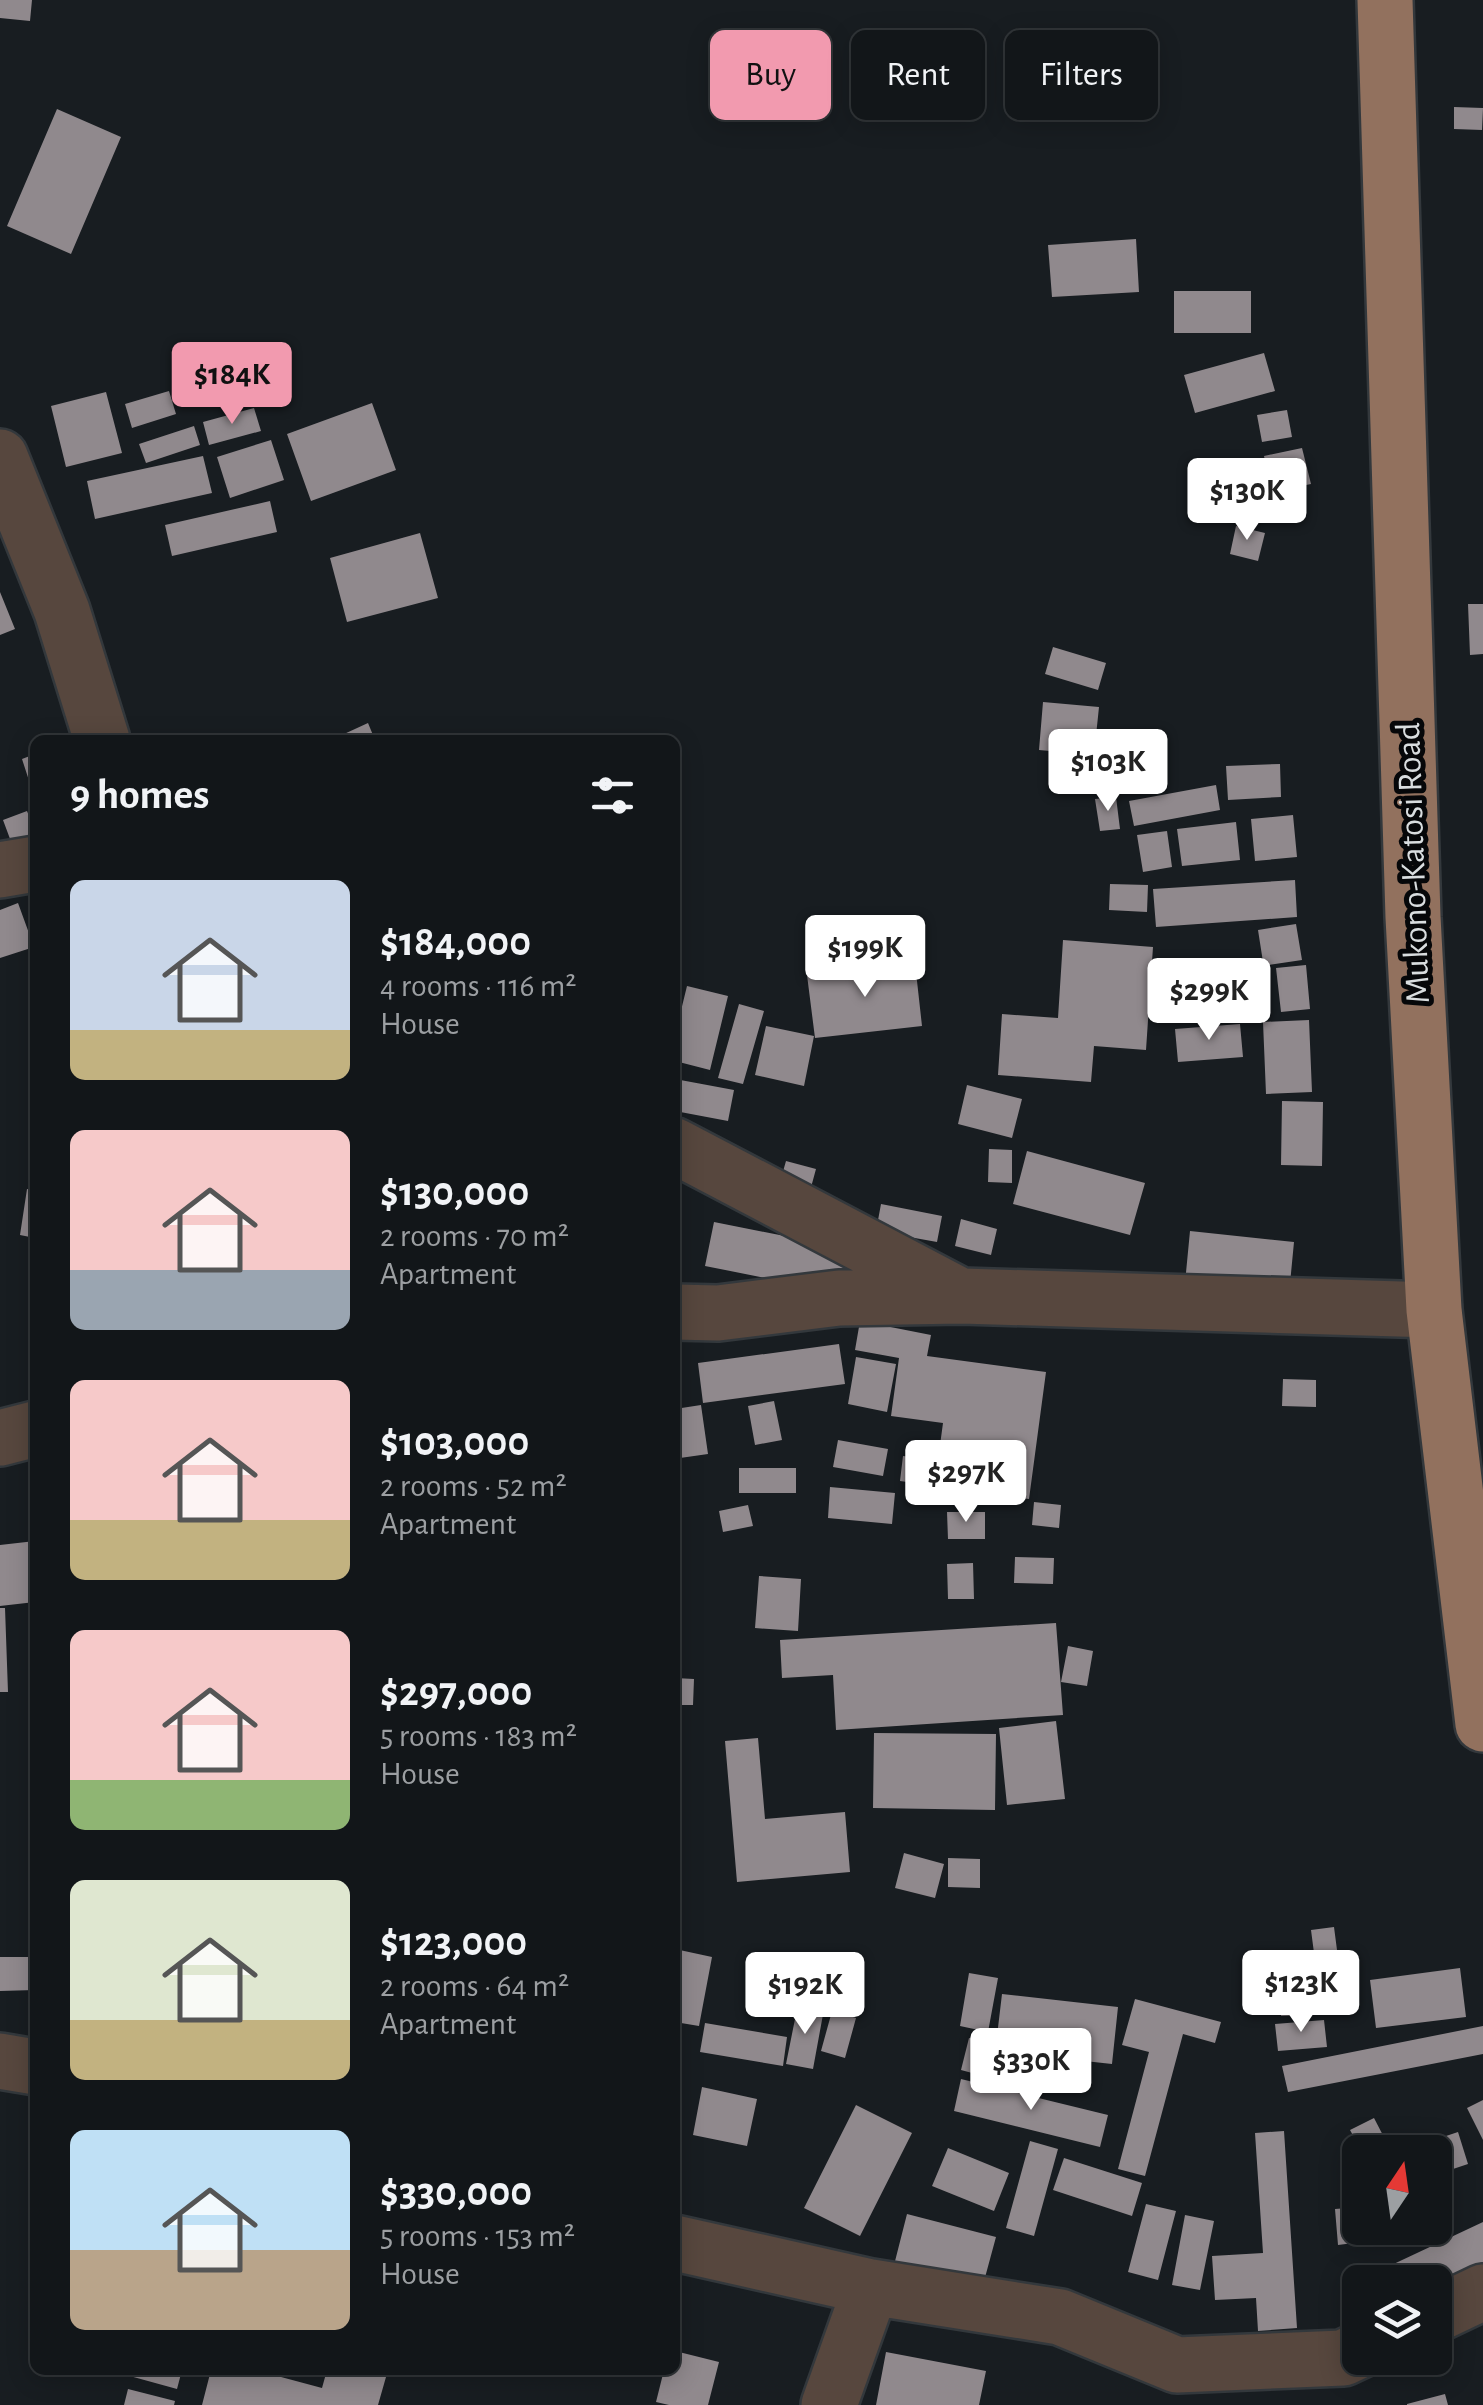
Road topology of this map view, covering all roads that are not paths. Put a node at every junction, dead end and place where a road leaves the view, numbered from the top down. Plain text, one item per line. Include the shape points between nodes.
1 (1385, 0) edge
2 (0, 457) edge
3 (100, 735) edge
4 (30, 865) edge
5 (0, 870) edge
6 (680, 1149) edge
7 (962, 1296) junction
8 (1434, 1310) junction
9 (680, 1312) edge
10 (30, 1431) edge
11 (0, 1438) edge
12 (1483, 1724) edge
13 (0, 2061) edge
14 (30, 2066) edge
15 (680, 2244) edge
16 (871, 2288) junction
17 (1483, 2292) edge
18 (1452, 2307) edge
19 (1342, 2358) edge
20 (829, 2405) edge

1 - 8 main road, Mukono-Katosi Road via 1413,917
2 - 3 street via 62,611
4 - 5 street
6 - 7 street
7 - 8 street
7 - 9 street via 839,1298 718,1314
8 - 12 main road, Mukono-Katosi Road
10 - 11 street
13 - 14 street
15 - 16 street
16 - 19 street via 1060,2317 1177,2365
16 - 20 street
17 - 18 street

